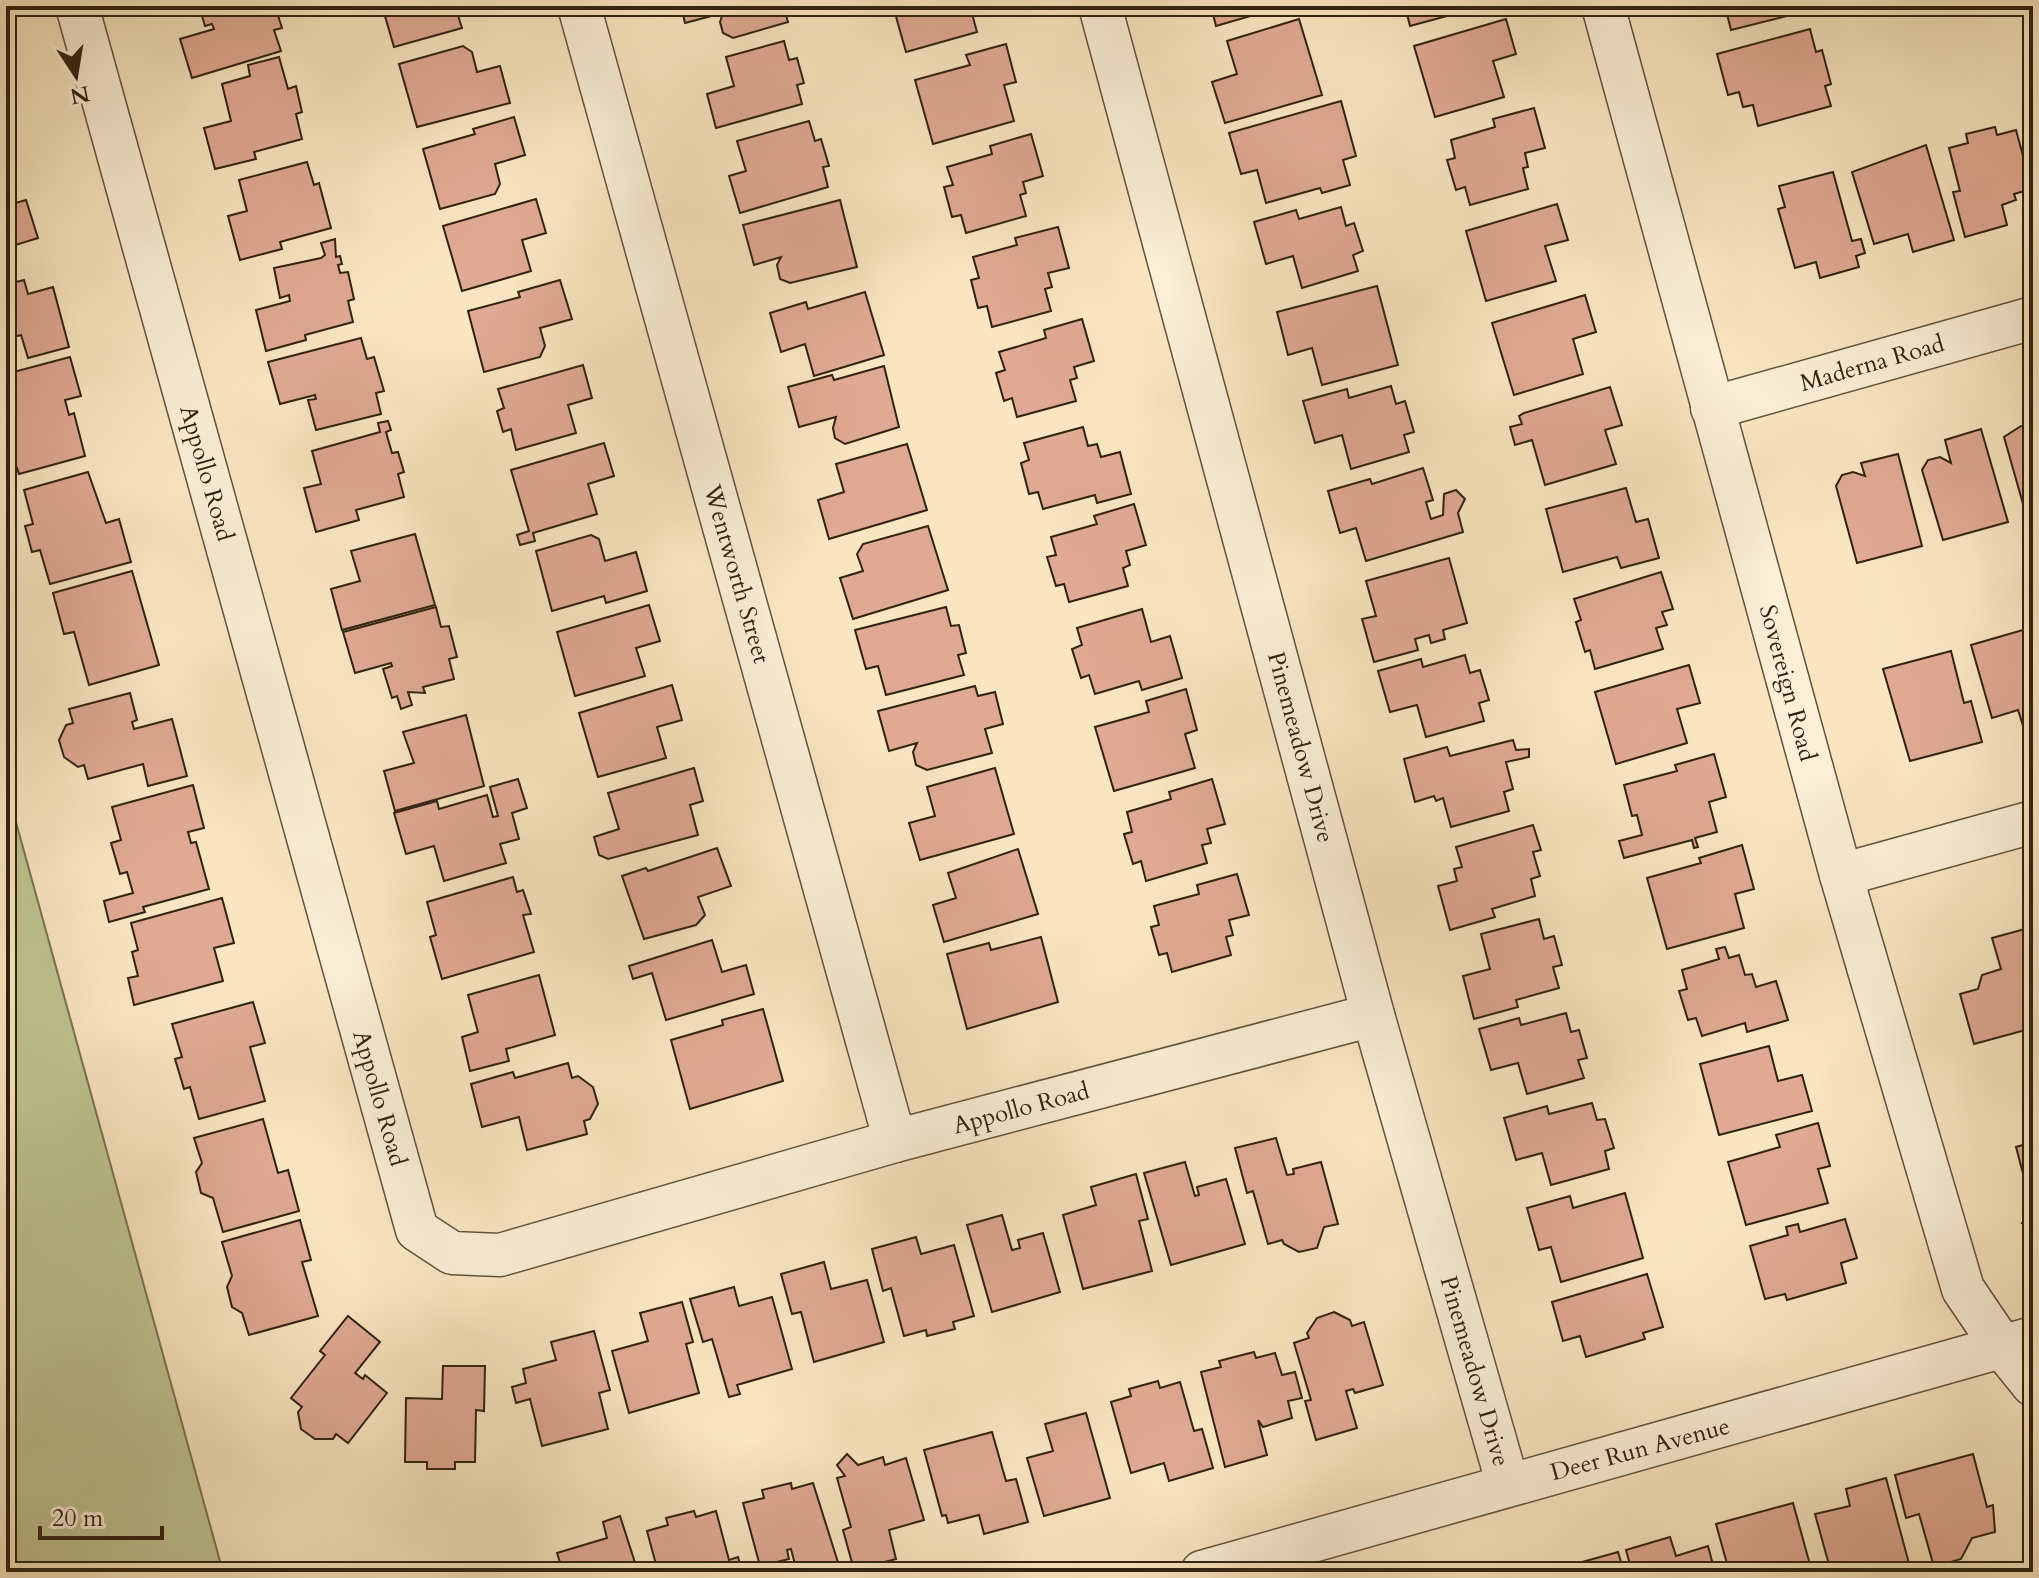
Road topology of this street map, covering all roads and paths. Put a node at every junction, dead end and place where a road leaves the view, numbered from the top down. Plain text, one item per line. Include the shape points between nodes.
1 (77, 6) edge
2 (579, 6) edge
3 (1100, 6) edge
4 (1603, 6) edge
5 (2033, 318) edge
6 (1712, 408) junction
7 (2033, 822) edge
8 (1841, 875) junction
9 (1373, 1015) junction
10 (895, 1141) junction
11 (2018, 1343) edge
12 (2033, 1385) edge
13 (1508, 1485) junction
14 (1202, 1572) edge

1 - 10 street, Appollo Road via 417,1230 452,1253 500,1255
2 - 10 street, Wentworth Street
3 - 9 street, Pinemeadow Drive
4 - 6 street, Sovereign Road
5 - 6 street, Maderna Road
6 - 8 street, Sovereign Road
7 - 8 street
8 - 11 street, Sovereign Road via 1963,1289
9 - 10 street, Appollo Road
9 - 13 street, Pinemeadow Drive
11 - 12 street, Sovereign Road
11 - 13 street, Deer Run Avenue
13 - 14 street, Deer Run Avenue

